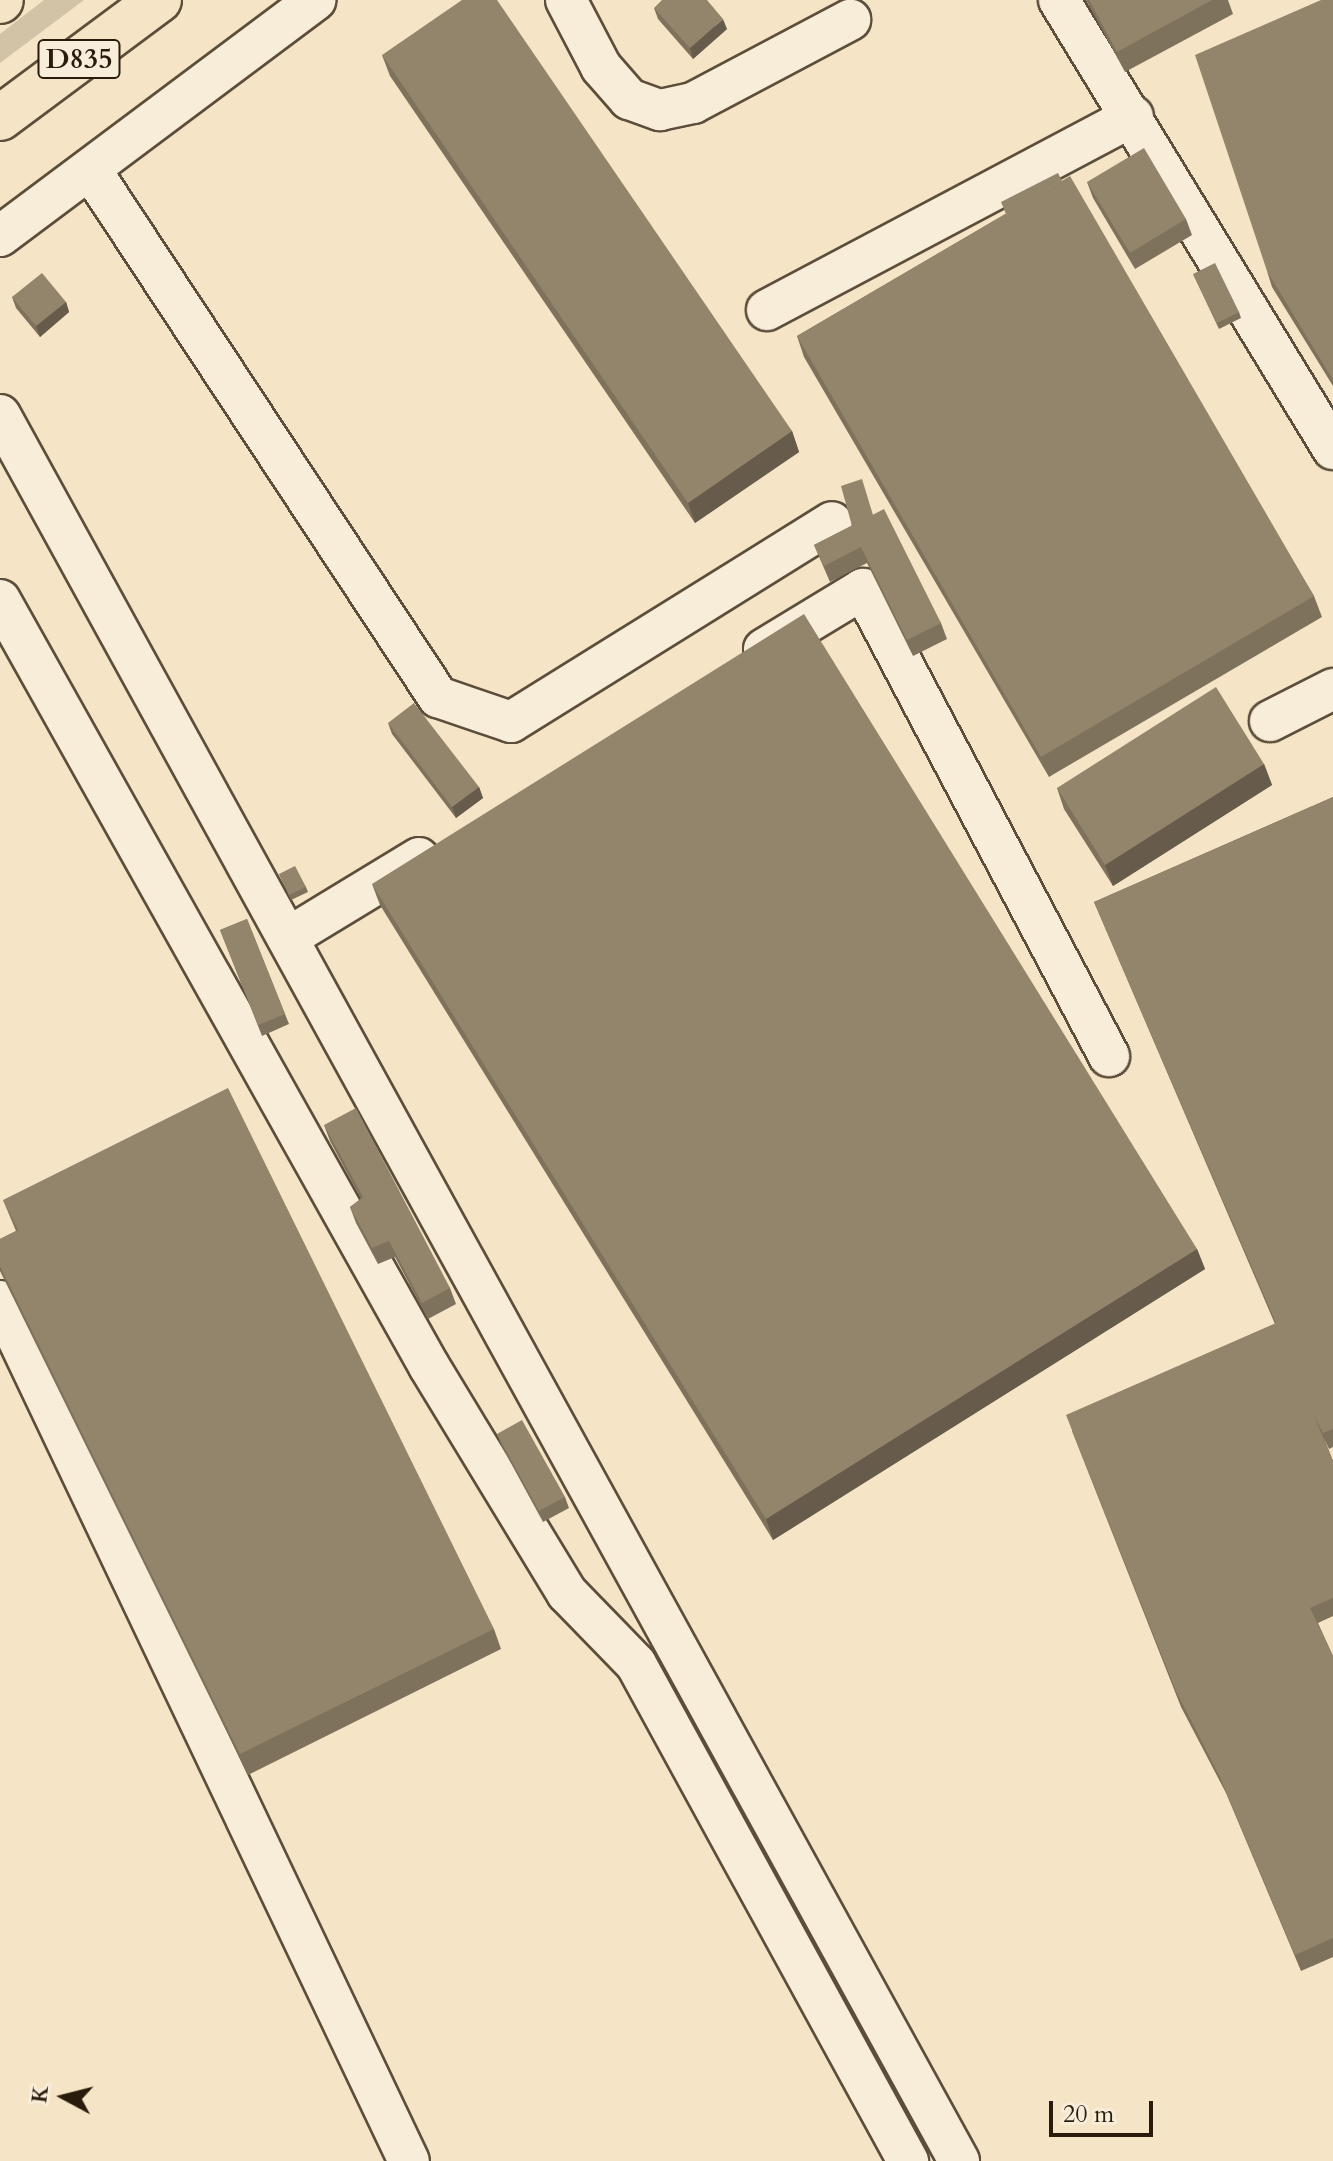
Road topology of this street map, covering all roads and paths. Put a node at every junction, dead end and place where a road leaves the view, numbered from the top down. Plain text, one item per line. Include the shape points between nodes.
1 (159, 0) edge
2 (316, 0) edge
3 (566, 0) edge
4 (1059, 0) edge
5 (850, 20) dead end
6 (1133, 116) junction
7 (0, 118) edge
8 (92, 172) junction
9 (0, 236) edge
10 (767, 310) dead end
11 (0, 415) edge
12 (1333, 449) edge
13 (832, 522) dead end
14 (0, 600) edge
15 (726, 672) edge
16 (1333, 689) edge
17 (1270, 721) dead end
18 (453, 838) edge
19 (289, 937) junction
20 (1109, 1056) dead end
21 (0, 1301) edge
22 (409, 2161) edge
23 (908, 2161) edge
24 (959, 2161) edge

1 - 7 highway, D835
2 - 8 street
3 - 5 street via 601,67 629,99 660,110 693,103
4 - 6 street
6 - 10 street
6 - 12 street
8 - 9 street
8 - 13 street via 438,697 511,722
11 - 19 street
14 - 23 street via 429,1366 567,1593 636,1664
15 - 20 street via 863,589
16 - 17 street
18 - 19 street
19 - 24 street
21 - 22 street

